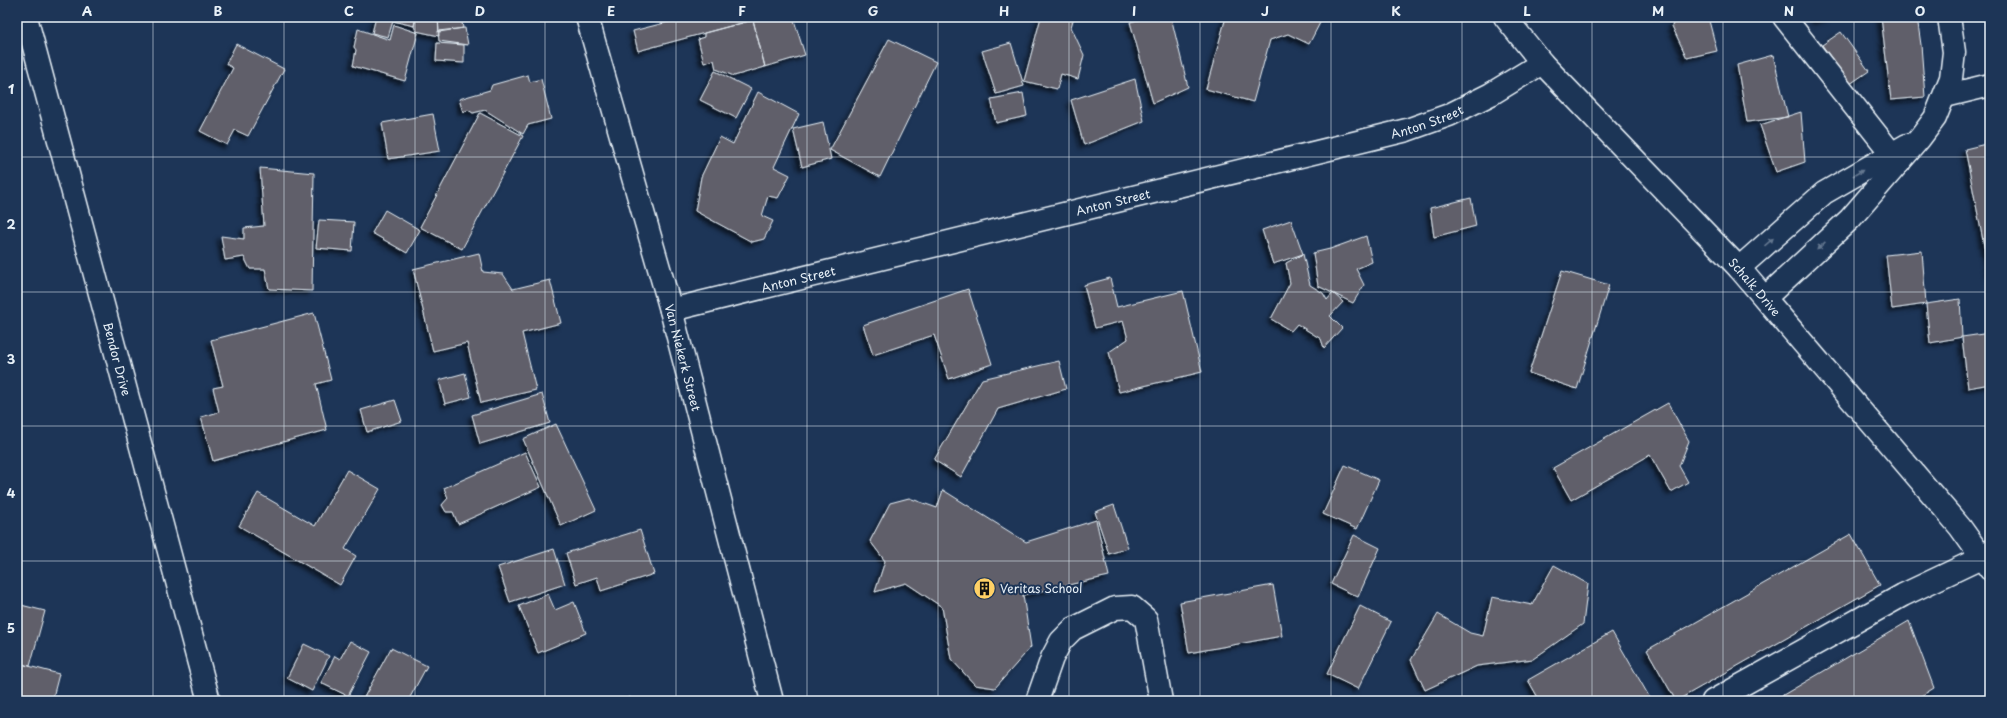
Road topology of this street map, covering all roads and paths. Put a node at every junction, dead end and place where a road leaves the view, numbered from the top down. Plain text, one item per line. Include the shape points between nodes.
1 (26, 17) edge
2 (587, 17) edge
3 (1506, 17) edge
4 (1784, 17) edge
5 (1949, 17) edge
6 (1542, 63) junction
7 (1990, 85) edge
8 (1945, 96) junction
9 (1895, 158) junction
10 (1739, 268) junction
11 (1766, 298) junction
12 (671, 310) junction
13 (1987, 559) edge
14 (209, 701) edge
15 (772, 701) edge
16 (1036, 701) edge
17 (1160, 701) edge
18 (1713, 701) edge

1 - 14 street, Bendor Drive
2 - 12 street, Van Niekerk Street
3 - 6 street, Schalk Drive
4 - 9 street
5 - 8 street via 1954,52 1952,78
6 - 10 street, Schalk Drive
6 - 12 street, Anton Street via 1491,94 1449,115 1407,130
7 - 8 street
8 - 9 street via 1935,118 1920,138
10 -> 9 street via 1824,193
9 -> 11 street via 1850,219
10 - 11 street, Schalk Drive
11 - 13 street, Schalk Drive
12 - 15 street, Van Niekerk Street
13 - 18 street via 1903,595
16 - 17 street via 1052,658 1061,641 1073,629 1115,608 1132,607 1146,619

